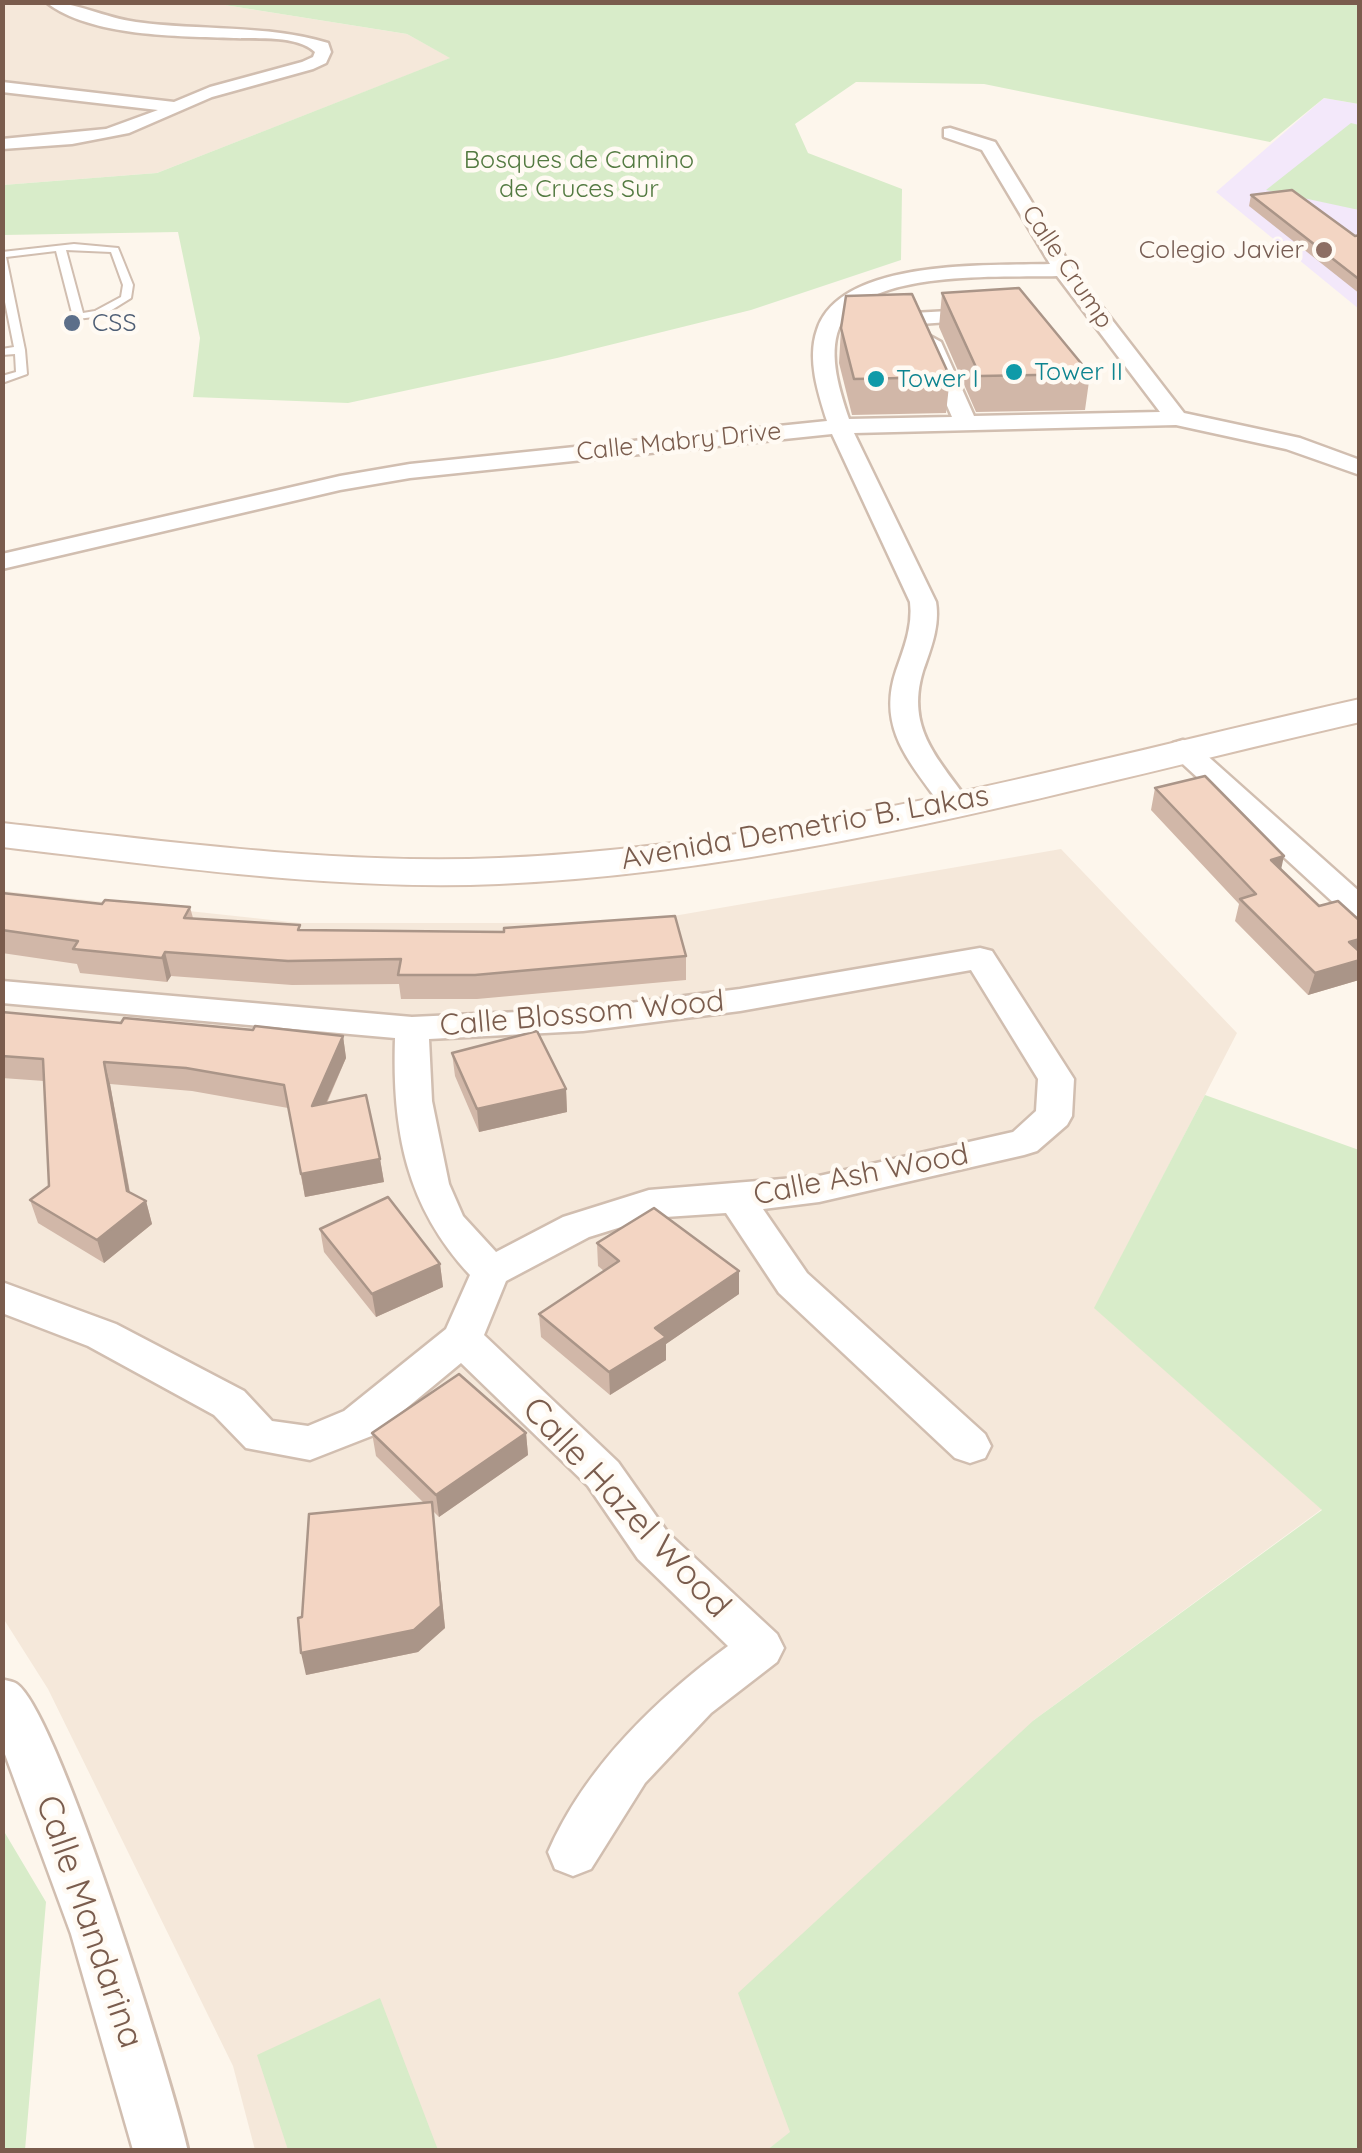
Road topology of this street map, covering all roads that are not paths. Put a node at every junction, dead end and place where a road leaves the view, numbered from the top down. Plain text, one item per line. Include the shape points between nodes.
1 (53, 2) edge
2 (2, 87) edge
3 (171, 106) junction
4 (950, 133) dead end
5 (2, 144) edge
6 (61, 250) junction
7 (2, 257) edge
8 (1064, 270) junction
9 (8, 303) edge
10 (1015, 313) edge
11 (920, 319) junction
12 (851, 322) edge
13 (17, 326) junction
14 (2, 328) edge
15 (20, 350) junction
16 (2, 352) edge
17 (23, 368) junction
18 (2, 370) edge
19 (2, 380) edge
20 (1176, 418) junction
21 (966, 423) junction
22 (840, 426) junction
23 (1360, 468) edge
24 (2, 562) edge
25 (1360, 710) edge
26 (1183, 749) junction
27 (956, 804) junction
28 (2, 835) edge
29 (1360, 910) edge
30 (980, 958) joint
31 (2, 992) edge
32 (412, 1028) junction
33 (736, 1199) junction
34 (492, 1272) junction
35 (2, 1297) edge
36 (462, 1339) junction
37 (970, 1446) dead end
38 (2, 1700) edge
39 (574, 1852) dead end
40 (161, 2150) edge

1 - 3 street via 94,20 288,36 322,46 320,60 299,69
2 - 3 street
3 - 5 street via 140,124 97,135
4 - 8 street, Calle Crump via 988,146
6 - 6 lane via 115,250 126,298 81,317
6 - 7 lane
7 - 9 lane
8 - 20 street, Calle Crump
8 - 22 street via 925,276 868,293 839,310 826,332 824,365
9 - 13 lane
10 - 11 street
11 - 12 street
11 - 21 street
13 - 14 lane
13 - 15 lane
15 - 16 lane
15 - 17 lane
17 - 18 lane
17 - 19 lane
20 - 21 street, Calle Mabry Drive
20 - 23 street, Calle Mabry Drive via 1292,442
21 - 22 street, Calle Mabry Drive
22 - 24 street, Calle Mabry Drive via 392,474
22 - 27 street via 925,608 902,706 911,738
25 - 26 street, Avenida Demetrio B. Lakas
26 - 27 street, Avenida Demetrio B. Lakas
26 - 29 street
27 - 28 street, Avenida Demetrio B. Lakas via 733,846 513,869 350,870
30 - 32 street, Calle Blossom Wood via 582,1020
30 - 33 street, Calle Ash Wood via 1056,1079 1054,1116 1024,1142 818,1189
31 - 32 street, Calle Blossom Wood
32 - 34 street via 409,1072 433,1190 448,1225
33 - 34 street, Calle Ash Wood via 649,1204 576,1227
33 - 37 street via 793,1284
34 - 36 street
35 - 36 street via 118,1343 228,1403 261,1436 310,1443 359,1423
36 - 39 street, Calle Hazel Wood via 602,1474 652,1546 762,1648 696,1698 628,1768
38 - 40 street, Calle Mandarina via 60,1830 109,1965

